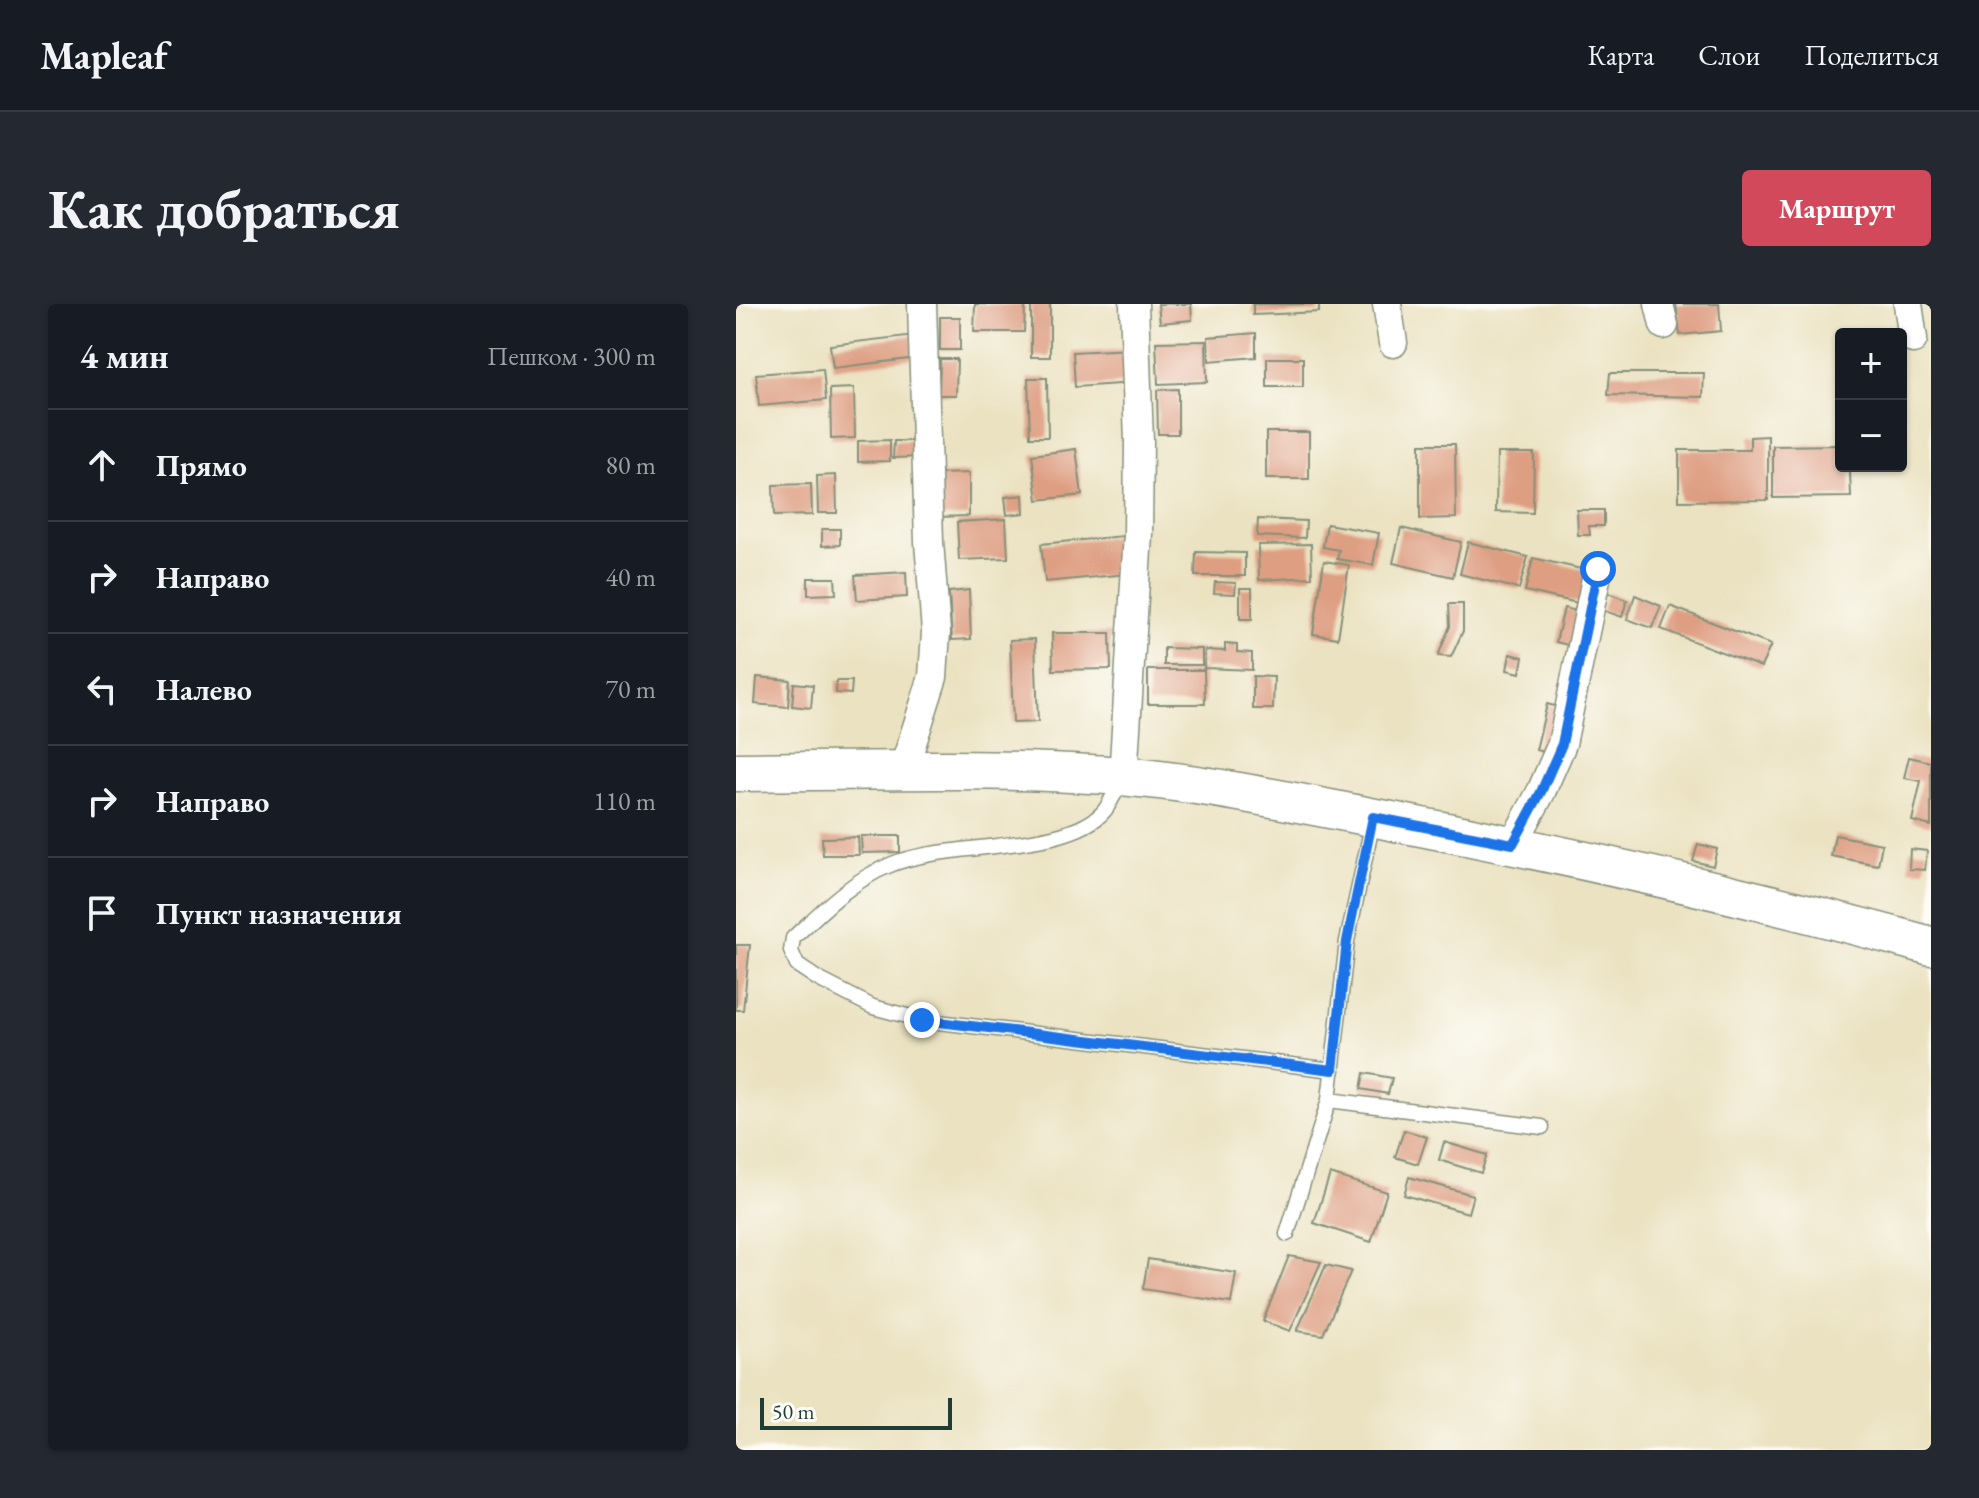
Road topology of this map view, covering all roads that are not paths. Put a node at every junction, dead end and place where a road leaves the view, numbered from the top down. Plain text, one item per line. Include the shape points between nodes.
1 (922, 304) edge
2 (1134, 304) edge
3 (1387, 304) edge
4 (1908, 304) edge
5 (1913, 339) dead end
6 (1393, 343) dead end
7 (1598, 569) dead end
8 (903, 771) junction
9 (736, 772) edge
10 (1123, 778) junction
11 (1373, 817) junction
12 (1513, 844) junction
13 (1931, 946) edge
14 (1333, 1070) junction
15 (1329, 1100) junction
16 (1542, 1127) dead end
17 (1287, 1234) dead end

1 - 8 street via 936,632 933,677
2 - 10 street via 1138,534
3 - 6 street
4 - 5 street
7 - 12 street via 1562,744
8 - 9 main road
8 - 10 main road
10 - 11 main road via 1232,790
10 - 14 lane via 1104,811 1081,827 1043,839 928,852 851,885 793,938 797,965 873,1007 922,1020
11 - 12 main road
11 - 14 lane via 1347,941
12 - 13 main road
14 - 15 lane
15 - 16 lane
15 - 17 lane

